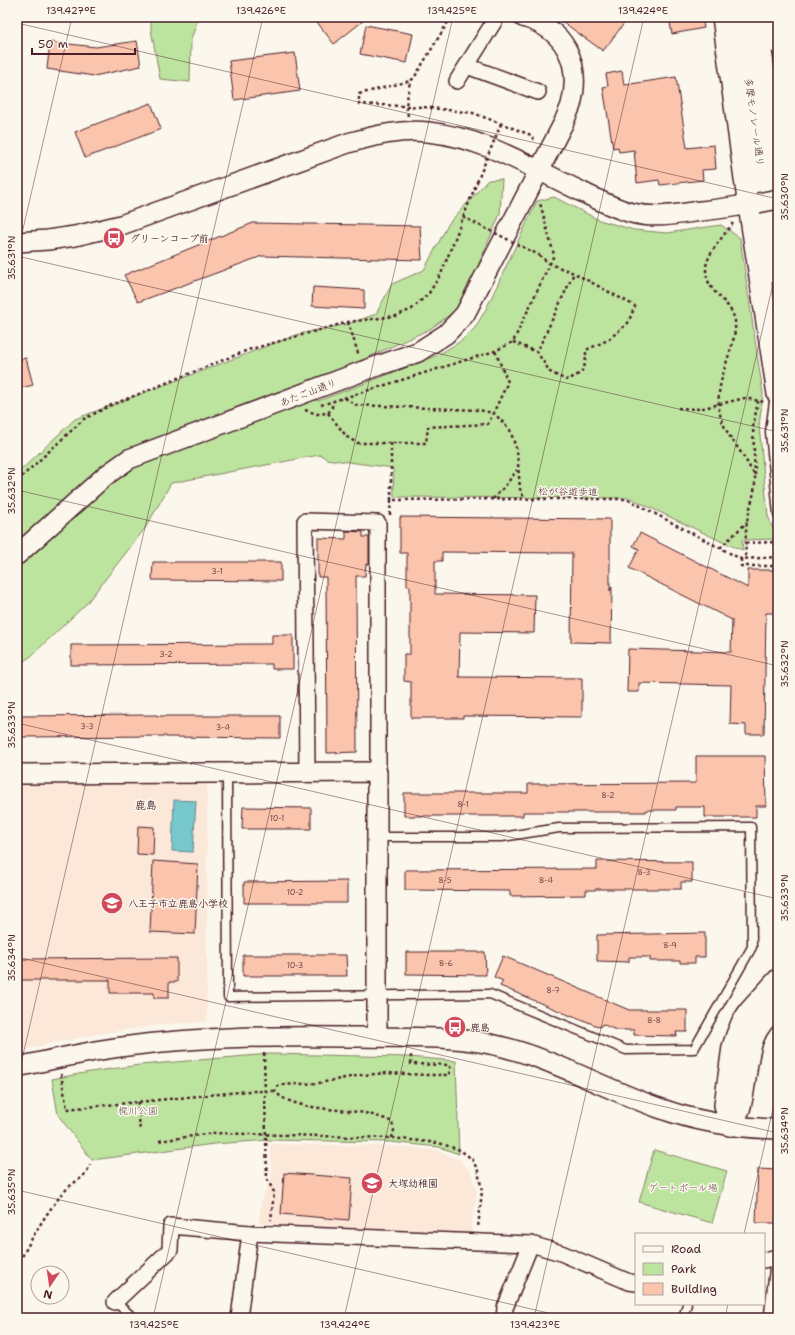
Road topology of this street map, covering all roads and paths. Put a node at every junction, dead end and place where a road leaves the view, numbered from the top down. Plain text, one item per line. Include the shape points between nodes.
1 (451, 17) edge
2 (498, 17) edge
3 (523, 17) edge
4 (723, 17) edge
5 (740, 17) edge
6 (756, 17) edge
7 (774, 17) edge
8 (778, 43) edge
9 (466, 66) junction
10 (410, 81) junction
11 (457, 81) dead end
12 (538, 92) dead end
13 (406, 106) junction
14 (408, 119) dead end
15 (502, 124) junction
16 (538, 146) dead end
17 (778, 166) edge
18 (538, 170) junction
19 (539, 199) dead end
20 (778, 199) edge
21 (753, 203) junction
22 (463, 217) junction
23 (734, 223) dead end
24 (17, 242) edge
25 (554, 254) dead end
26 (574, 273) junction
27 (778, 274) edge
28 (348, 322) junction
29 (514, 342) dead end
30 (496, 351) dead end
31 (536, 352) junction
32 (363, 371) junction
33 (773, 394) edge
34 (345, 398) dead end
35 (758, 401) junction
36 (332, 402) dead end
37 (719, 405) junction
38 (678, 408) dead end
39 (301, 409) dead end
40 (328, 413) junction
41 (494, 413) junction
42 (391, 443) junction
43 (518, 470) junction
44 (755, 476) junction
45 (17, 481) edge
46 (524, 498) junction
47 (493, 499) junction
48 (391, 500) junction
49 (778, 514) edge
50 (378, 522) junction
51 (747, 522) junction
52 (778, 542) edge
53 (746, 543) junction
54 (720, 549) junction
55 (17, 556) edge
56 (778, 557) edge
57 (741, 559) junction
58 (745, 559) junction
59 (774, 570) dead end
60 (306, 772) junction
61 (377, 772) junction
62 (227, 773) junction
63 (17, 774) edge
64 (377, 837) junction
65 (778, 980) edge
66 (377, 996) junction
67 (778, 1008) edge
68 (377, 1037) junction
69 (264, 1052) dead end
70 (411, 1054) dead end
71 (17, 1067) edge
72 (61, 1074) dead end
73 (265, 1090) junction
74 (276, 1091) junction
75 (138, 1102) junction
76 (730, 1125) junction
77 (778, 1129) edge
78 (140, 1131) dead end
79 (265, 1135) junction
80 (392, 1138) junction
81 (159, 1141) dead end
82 (90, 1164) dead end
83 (250, 1233) junction
84 (270, 1234) junction
85 (476, 1242) junction
86 (531, 1244) junction
87 (778, 1257) edge
88 (765, 1260) edge
89 (778, 1264) edge
90 (17, 1267) edge
91 (635, 1283) edge
92 (115, 1302) joint
93 (687, 1305) edge
94 (134, 1318) edge
95 (239, 1318) edge
96 (504, 1318) edge
97 (683, 1318) edge
98 (772, 1318) edge

1 - 10 path
2 - 9 street
3 - 18 street, あたご山通り via 549,29 563,43 571,57 574,71 571,105
4 - 21 main road
5 - 27 main road, 多摩モノレール通り
6 - 17 main road, 多摩モノレール通り
7 - 8 main road
9 - 11 street
9 - 12 street
10 - 13 path
10 - 13 path via 359,94 358,104
13 - 14 path
13 - 15 path via 473,113
15 - 16 path via 531,135
15 - 22 path, bridge
18 - 21 street via 606,204 632,213 669,216
18 - 24 street via 481,144 456,137 427,132 387,134 348,143 121,225 75,236
18 - 32 street, あたご山通り via 465,314 446,334 418,352
19 - 25 path
20 - 21 street, bridge
21 - 33 main road
22 - 26 path, bridge via 550,264
22 - 28 path via 442,274 429,293 412,309 396,316
23 - 37 path via 708,258 706,265 708,284 722,298 734,321 733,339 722,375
26 - 31 path
26 - 31 path via 635,306 628,323 608,340 586,350 586,366 577,376 566,380 550,372
28 - 32 path
28 - 45 path via 248,350 109,406 84,420
29 - 31 path
30 - 41 path via 508,382
32 - 55 street, あたご山通り via 130,459 106,476
33 - 35 path
33 - 49 lane via 770,432
34 - 41 path via 356,405 478,410
35 - 37 path via 745,398
35 - 44 path via 753,427
36 - 40 path via 332,408
37 - 38 path via 699,409
37 - 44 path via 720,415 728,433
39 - 40 path via 317,414
40 - 42 path via 347,437 357,443
41 - 42 path via 488,424 428,428 426,443
41 - 43 path via 510,430 517,451
42 - 48 path
43 - 46 path via 520,489
43 - 47 path
44 - 51 path
46 - 47 path, 松が谷遊歩道
46 - 54 path, 松が谷遊歩道 via 627,499
47 - 48 path, 松が谷遊歩道
48 - 50 path via 389,522
50 - 60 street via 305,521
50 - 61 street
51 - 53 path
51 - 54 path
52 - 53 path
53 - 58 path
54 - 57 path, 松が谷遊歩道
56 - 58 path, 松が谷遊歩道
57 - 58 path, 松が谷遊歩道
57 - 59 path via 741,566 774,566
60 - 61 street
60 - 62 street
61 - 64 street
62 - 63 street
62 - 66 lane via 228,997
64 - 66 street
64 - 66 lane via 502,837 559,828 751,827 752,947 694,1049 626,1050 490,994
65 - 76 main road via 750,1012 736,1035 725,1105
66 - 68 street
67 - 76 main road via 764,1018 751,1042 740,1107
68 - 71 street via 264,1036 156,1044 102,1050
68 - 76 street via 470,1040 496,1045 522,1052 660,1109
69 - 73 path
70 - 74 path via 411,1064 448,1065 451,1069 449,1075 361,1075 319,1083 281,1085
72 - 75 path via 67,1109
73 - 74 path
73 - 75 path
73 - 79 path
74 - 80 path via 298,1104 365,1113 392,1122
75 - 78 path
76 - 77 street
79 - 80 path
79 - 81 path via 213,1133
79 - 84 path via 267,1179 274,1192
80 - 85 path via 439,1143 460,1150 472,1159 478,1171 482,1190
82 - 90 path via 88,1171 66,1189 54,1204
83 - 84 street
83 - 92 street via 171,1226 170,1250
83 - 95 street
84 - 85 street
85 - 86 street
86 - 91 street via 561,1253
86 - 96 street via 505,1308
87 - 88 street
89 - 98 street
92 - 94 lane
93 - 97 lane

